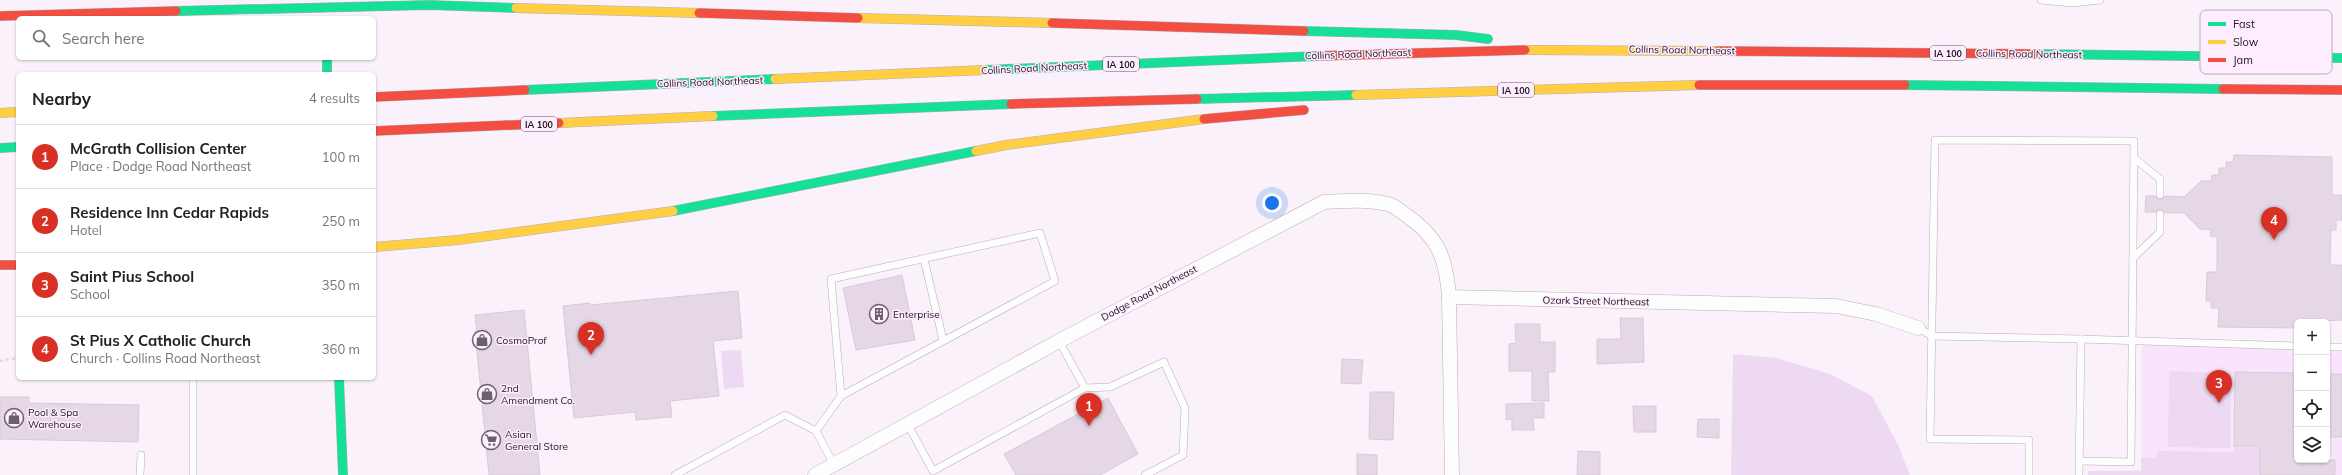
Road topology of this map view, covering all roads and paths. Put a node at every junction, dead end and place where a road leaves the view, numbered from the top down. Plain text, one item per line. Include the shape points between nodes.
1 (2041, 0) edge
2 (2100, 0) edge
3 (325, 4) edge
4 (0, 16) edge
5 (326, 16) edge
6 (1555, 48) junction
7 (2200, 56) edge
8 (2332, 58) edge
9 (2342, 58) edge
10 (327, 60) edge
11 (327, 72) edge
12 (1696, 85) junction
13 (2342, 90) edge
14 (376, 97) edge
15 (1384, 104) dead end
16 (1315, 110) dead end
17 (16, 112) edge
18 (0, 113) edge
19 (376, 132) edge
20 (16, 147) edge
21 (0, 148) edge
22 (2134, 158) junction
23 (2160, 195) dead end
24 (2160, 214) dead end
25 (376, 247) edge
26 (924, 258) junction
27 (2133, 258) junction
28 (0, 265) edge
29 (16, 265) edge
30 (1449, 297) junction
31 (1918, 328) joint
32 (1932, 336) junction
33 (2081, 339) junction
34 (943, 340) junction
35 (1059, 341) junction
36 (2132, 341) junction
37 (2294, 346) edge
38 (2330, 347) edge
39 (2342, 347) edge
40 (16, 358) edge
41 (0, 361) edge
42 (193, 380) edge
43 (338, 380) edge
44 (1085, 388) junction
45 (841, 396) junction
46 (908, 425) junction
47 (816, 431) junction
48 (141, 455) dead end
49 (2079, 461) junction
50 (834, 464) junction
51 (140, 475) edge
52 (193, 475) edge
53 (343, 475) edge
54 (675, 475) edge
55 (815, 475) edge
56 (1145, 475) edge
57 (1452, 475) edge
58 (2029, 475) edge
59 (2079, 475) edge

1 - 2 lane via 2072,3
3 - 4 main road
3 - 5 main road
3 - 6 main road via 1456,35
6 - 7 main road, Collins Road Northeast / IA 100
6 - 14 main road, Collins Road Northeast / IA 100 via 1394,52
8 - 9 main road, Collins Road Northeast / IA 100
10 - 11 main road
12 - 13 main road, IA 100
12 - 15 main road
12 - 19 main road, IA 100 via 957,106
16 - 25 main road via 1200,119 1006,145 682,210 458,240
17 - 18 main road
20 - 21 main road
22 - 23 lane via 2160,179
22 - 27 lane
22 - 32 lane via 2134,141 1935,140
24 - 27 lane via 2160,232
26 - 34 lane
26 - 34 lane via 1040,233 1055,281
26 - 45 lane via 831,279
27 - 36 lane
28 - 29 main road
30 - 31 street, Ozark Street Northeast via 1836,306 1876,314
30 - 35 street, Dodge Road Northeast via 1447,268 1437,246 1422,227 1390,204 1360,200 1324,202
30 - 57 street
31 - 32 lane
32 - 33 lane
32 - 58 lane via 1930,439 2029,440
33 - 36 lane
33 - 49 lane
34 - 45 lane
35 - 44 lane
35 - 46 street, Dodge Road Northeast
36 - 37 lane
36 - 49 lane via 2131,462
38 - 39 lane
40 - 41 path
42 - 52 lane
43 - 53 main road
44 - 46 lane via 933,471
44 - 56 lane via 1110,387 1164,362 1185,408 1183,455
45 - 47 lane
46 - 50 street, Dodge Road Northeast
47 - 50 lane
47 - 54 lane via 786,415
48 - 51 lane
49 - 59 lane
50 - 55 street, Dodge Road Northeast

